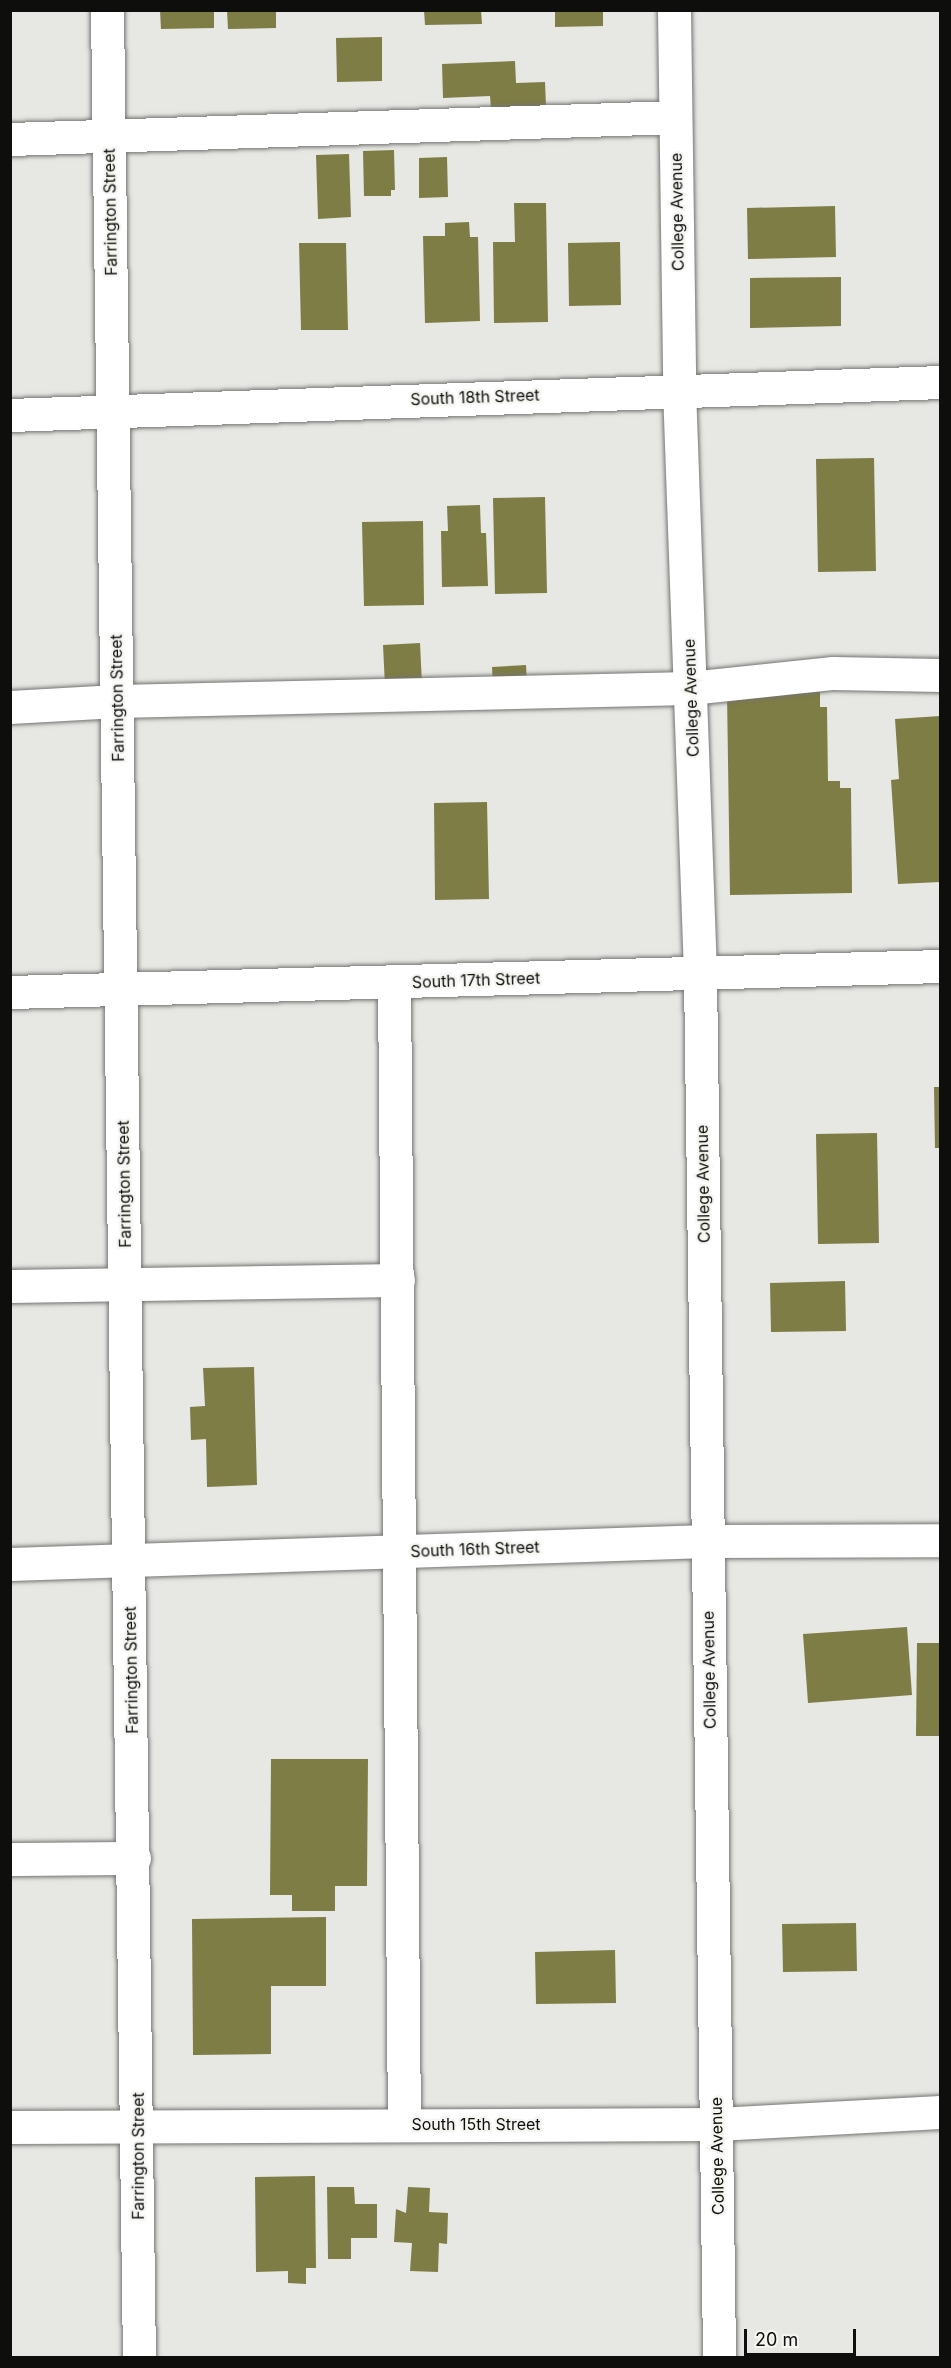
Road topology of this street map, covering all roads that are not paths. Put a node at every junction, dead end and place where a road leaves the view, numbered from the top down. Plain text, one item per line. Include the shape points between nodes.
1 (106, 10) edge
2 (674, 10) edge
3 (675, 117) junction
4 (108, 137) junction
5 (10, 139) edge
6 (940, 382) edge
7 (679, 389) junction
8 (113, 412) junction
9 (10, 415) edge
10 (940, 675) edge
11 (690, 688) junction
12 (117, 701) junction
13 (10, 707) edge
14 (940, 966) edge
15 (700, 974) junction
16 (394, 982) junction
17 (122, 991) junction
18 (10, 992) edge
19 (398, 1280) junction
20 (125, 1284) junction
21 (10, 1286) edge
22 (940, 1540) edge
23 (707, 1541) junction
24 (400, 1552) junction
25 (130, 1562) junction
26 (10, 1564) edge
27 (10, 1858) edge
28 (134, 1858) junction
29 (940, 2112) edge
30 (404, 2124) junction
31 (717, 2124) junction
32 (138, 2125) junction
33 (10, 2127) edge
34 (139, 2358) edge
35 (719, 2358) edge

1 - 4 street, Farrington Street
2 - 3 street, College Avenue
3 - 4 street
3 - 7 street, College Avenue
4 - 5 street
4 - 8 street, Farrington Street
6 - 7 street, South 18th Street
7 - 8 street, South 18th Street
7 - 11 street, College Avenue
8 - 9 street, South 18th Street
8 - 12 street, Farrington Street
10 - 11 street via 833,673
11 - 12 street
11 - 15 street, College Avenue
12 - 13 street
12 - 17 street, Farrington Street
14 - 15 street, South 17th Street
15 - 16 street, South 17th Street
15 - 23 street, College Avenue
16 - 17 street, South 17th Street
16 - 19 street
17 - 18 street, South 17th Street
17 - 20 street, Farrington Street
19 - 20 street
19 - 24 street
20 - 21 street
20 - 25 street, Farrington Street
22 - 23 street, South 16th Street
23 - 24 street, South 16th Street
23 - 31 street, College Avenue
24 - 25 street, South 16th Street
24 - 30 street
25 - 26 street, South 16th Street
25 - 28 street, Farrington Street
27 - 28 street
28 - 32 street, Farrington Street
29 - 31 street, South 15th Street
30 - 31 street, South 15th Street
30 - 32 street, South 15th Street
31 - 35 street, College Avenue
32 - 33 street, South 15th Street
32 - 34 street, Farrington Street

